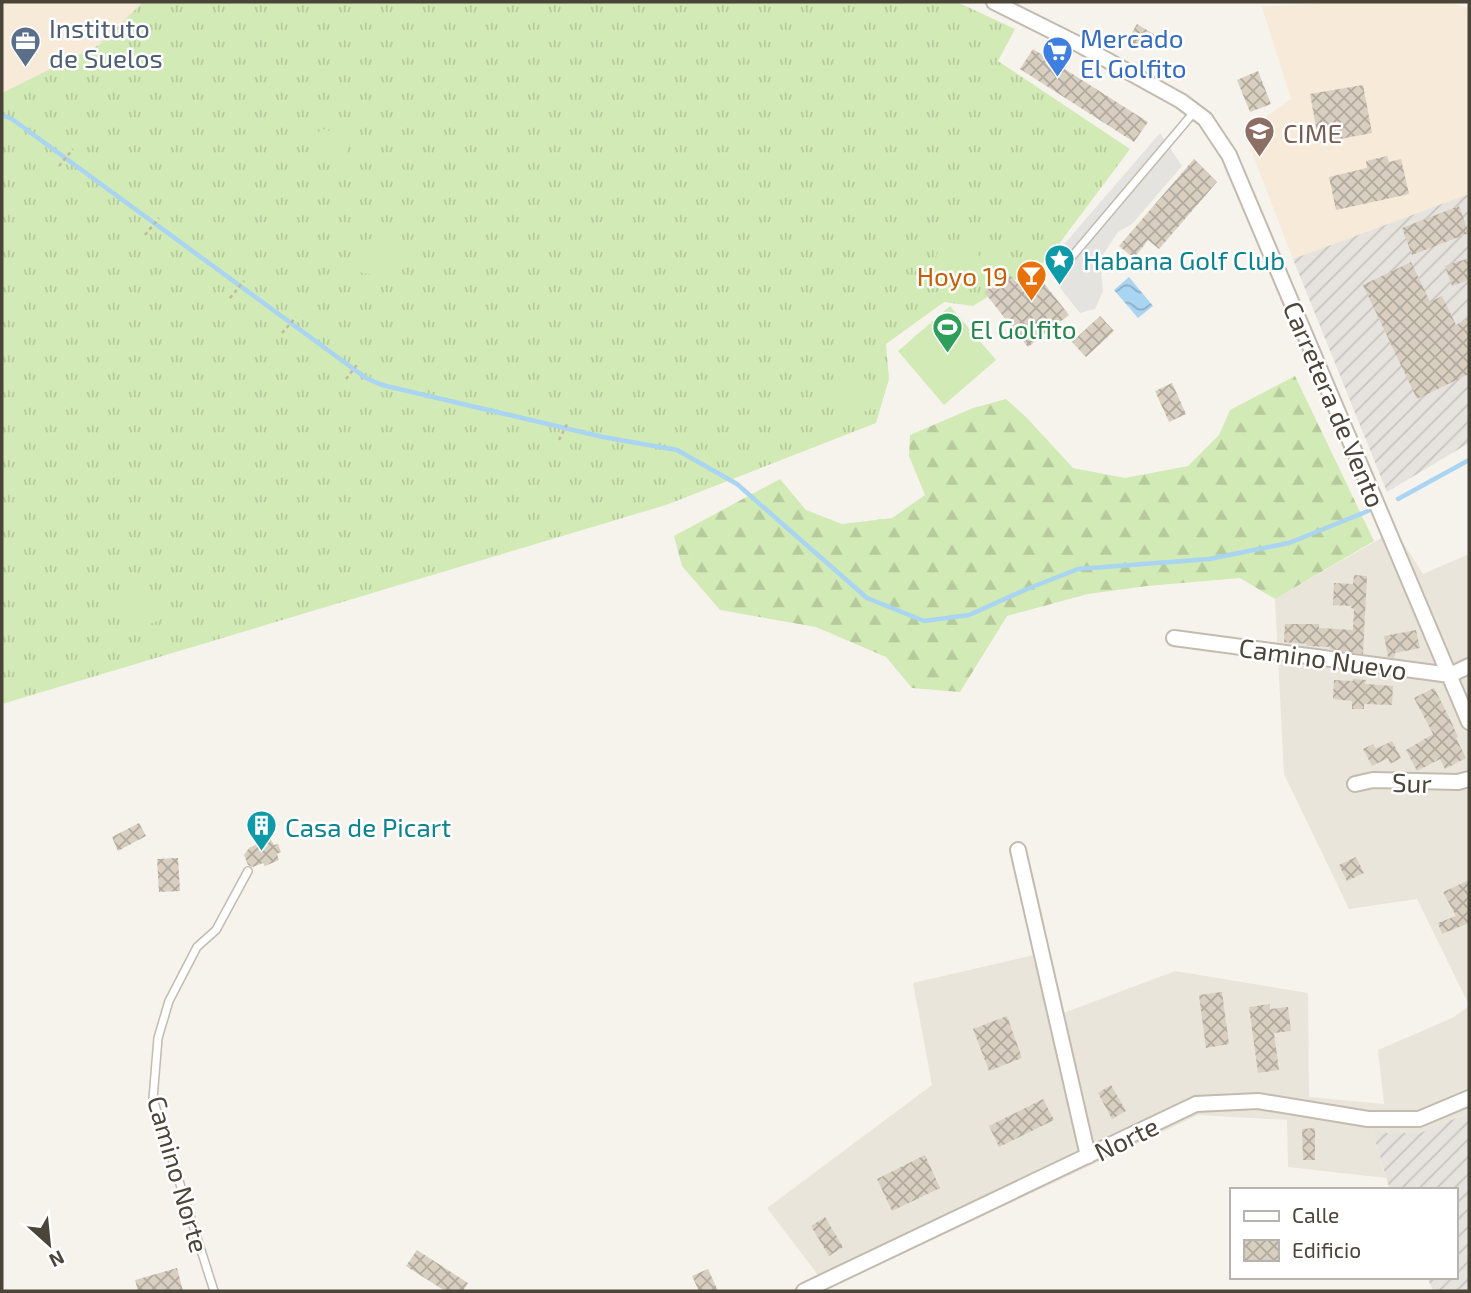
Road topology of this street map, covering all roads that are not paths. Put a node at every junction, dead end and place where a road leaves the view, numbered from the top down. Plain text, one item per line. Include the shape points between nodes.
1 (994, 2) edge
2 (1196, 110) junction
3 (1058, 273) dead end
4 (1174, 638) dead end
5 (1469, 666) edge
6 (1450, 675) junction
7 (1469, 722) edge
8 (1469, 779) edge
9 (1355, 784) dead end
10 (1018, 850) dead end
11 (248, 871) dead end
12 (1469, 1097) edge
13 (1088, 1156) junction
14 (214, 1291) edge
15 (804, 1291) edge

1 - 2 street, Carretera de Vento
2 - 3 lane
2 - 6 street, Carretera de Vento via 1229,155
4 - 6 street, Camino Nuevo
5 - 6 street
6 - 7 street, Carretera de Vento
8 - 9 street, Sur
10 - 13 street
11 - 14 lane, Camino Norte via 216,930 197,947 169,1001 158,1038 153,1099
12 - 13 street, Norte via 1419,1119 1368,1119 1258,1101 1196,1104
13 - 15 street, Norte

